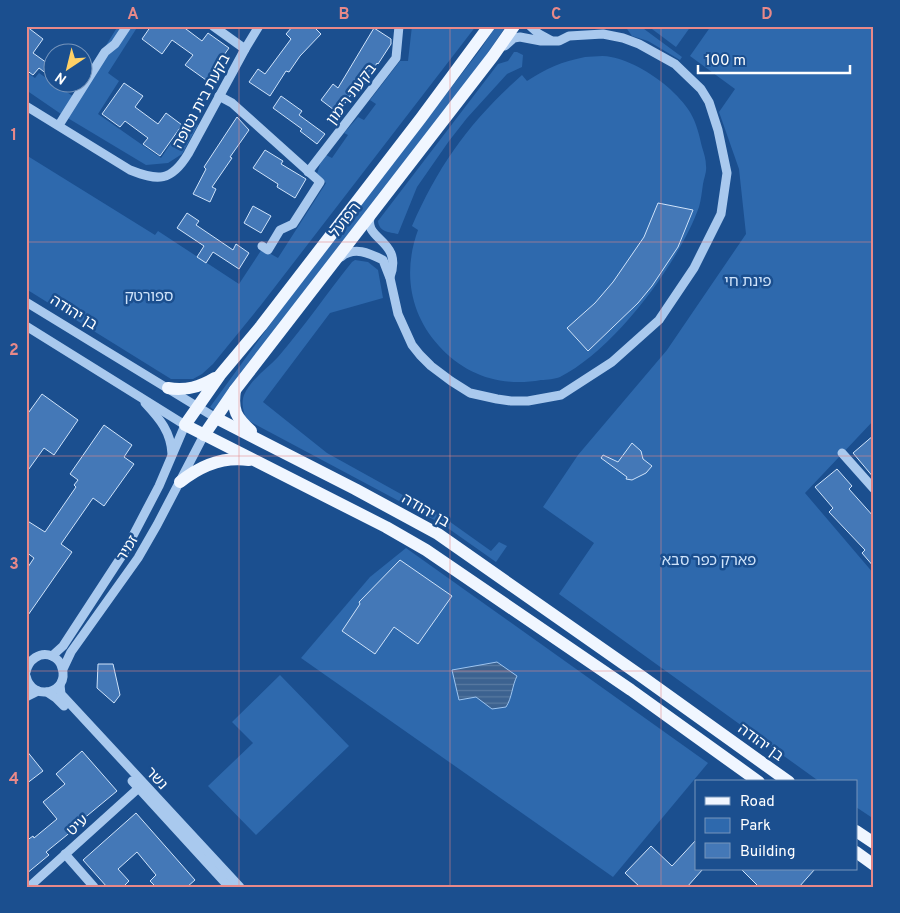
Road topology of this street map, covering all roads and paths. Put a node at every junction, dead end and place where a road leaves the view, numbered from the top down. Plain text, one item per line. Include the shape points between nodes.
1 (127, 26) edge
2 (213, 26) edge
3 (259, 26) edge
4 (399, 26) edge
5 (489, 26) edge
6 (514, 26) edge
7 (530, 26) edge
8 (552, 41) junction
9 (245, 48) junction
10 (493, 56) junction
11 (219, 96) junction
12 (26, 106) edge
13 (58, 126) junction
14 (308, 172) junction
15 (372, 213) junction
16 (262, 246) dead end
17 (328, 270) junction
18 (390, 278) junction
19 (26, 302) edge
20 (26, 326) edge
21 (220, 375) junction
22 (168, 388) junction
23 (234, 390) junction
24 (134, 392) junction
25 (197, 407) junction
26 (216, 418) junction
27 (185, 425) junction
28 (204, 435) junction
29 (261, 442) junction
30 (842, 453) dead end
31 (172, 456) junction
32 (254, 460) junction
33 (180, 482) junction
34 (874, 489) edge
35 (52, 656) junction
36 (28, 661) edge
37 (63, 670) junction
38 (26, 676) edge
39 (60, 684) junction
40 (38, 691) junction
41 (47, 692) junction
42 (26, 696) edge
43 (755, 780) edge
44 (786, 780) edge
45 (141, 786) junction
46 (858, 832) edge
47 (874, 843) edge
48 (858, 853) edge
49 (66, 854) junction
50 (874, 865) edge
51 (29, 887) edge
52 (94, 887) edge
53 (229, 887) edge
54 (240, 887) edge

1 - 13 street via 105,52
2 - 9 street
3 - 9 street, בקעת בית נטופה
4 - 14 street, בקעת רימון via 396,58
5 - 21 main road, הפועל via 409,134
6 - 10 main road, הפועל
7 - 8 street
8 - 10 street via 525,36 514,38
8 - 18 street via 569,36 603,34 631,41 674,64 701,89 718,130 727,173 721,214 694,268 658,320 612,362 561,395 528,401 496,400 470,393 431,366 408,338 398,314
9 - 11 street, בקעת בית נטופה
10 - 15 main road, הפועל
11 - 13 street, בקעת בית נטופה via 181,166 162,177 148,178 130,170
11 - 14 street via 232,103
12 - 13 street, בקעת בית נטופה
14 - 16 street via 320,182 293,224 280,230 268,250
15 - 17 main road, הפועל
15 - 18 street via 369,220 371,231 388,245 391,252 393,270
17 - 18 street via 345,254 362,251 383,260
17 - 23 main road, הפועל
19 - 22 street, בן יהודה
20 - 24 street
21 - 22 main road via 186,390
21 - 25 main road, הפועל
22 - 25 street, בן יהודה
23 - 26 main road, הפועל
23 - 29 main road via 234,409 238,418
24 - 27 street
24 - 31 street via 163,424 169,435
25 - 26 street, בן יהודה
25 - 27 main road, הפועל
26 - 28 main road, הפועל
26 - 29 main road, בן יהודה
27 - 28 main road
27 - 31 street, זמיר
28 - 32 main road
28 - 33 street, זמיר
29 - 44 main road, בן יהודה via 438,534
30 - 34 street
31 - 35 street, זמיר via 125,550 64,646
32 - 33 main road via 233,459 205,464
32 - 43 main road via 426,550 632,690
33 - 37 street, זמיר via 138,558 71,652
35 - 36 street
35 - 37 street
36 - 38 street
37 - 39 street
38 - 40 street via 30,686
39 - 41 street
39 - 45 street, נשר via 61,694
40 - 41 street
40 - 42 street
41 - 45 street, נשר
45 - 49 street, עיט
45 - 53 street, נשר
45 - 54 street, נשר
46 - 47 main road
48 - 50 main road
49 - 51 street, עיט
49 - 52 street

